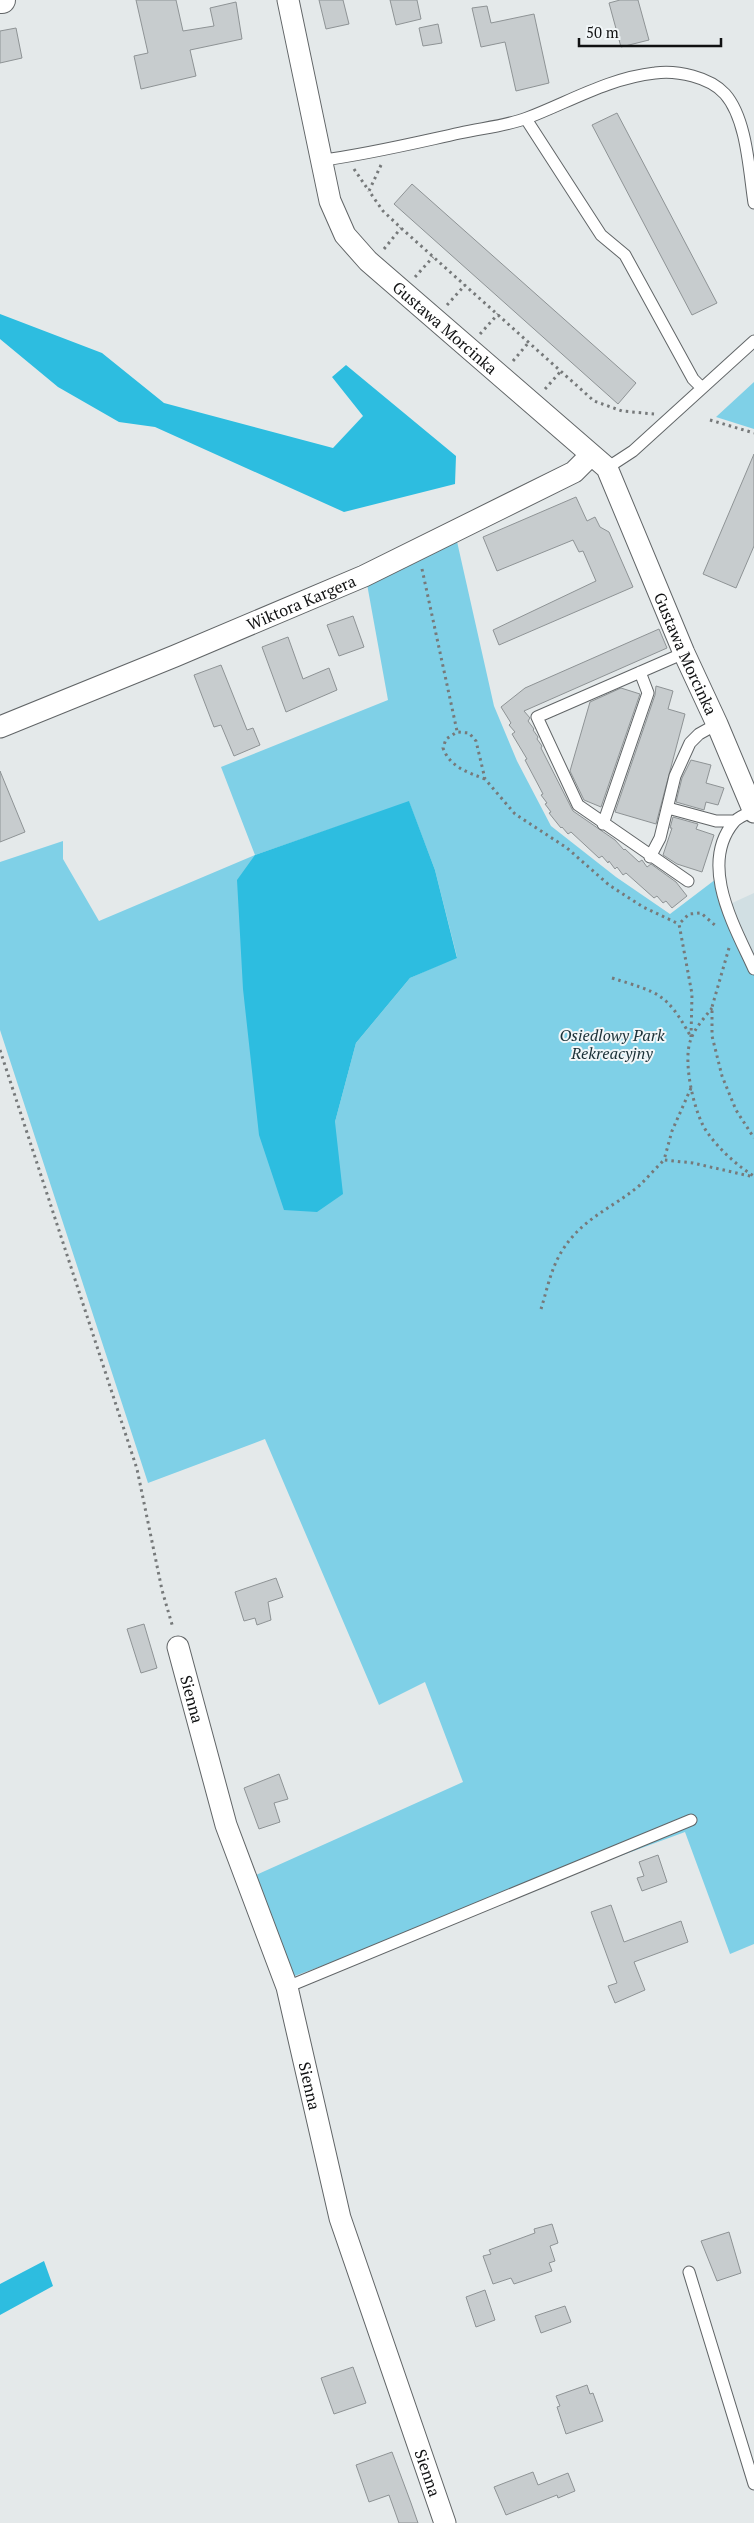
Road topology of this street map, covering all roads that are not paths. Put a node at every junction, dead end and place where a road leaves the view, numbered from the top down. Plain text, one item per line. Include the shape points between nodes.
1 (288, 0) edge
2 (526, 119) junction
3 (322, 160) junction
4 (754, 203) edge
5 (754, 341) edge
6 (702, 388) junction
7 (591, 455) junction
8 (607, 468) junction
9 (684, 653) junction
10 (640, 672) junction
11 (717, 724) junction
12 (0, 727) edge
13 (668, 808) junction
14 (754, 811) edge
15 (735, 821) junction
16 (603, 824) junction
17 (650, 857) junction
18 (688, 881) dead end
19 (754, 969) edge
20 (178, 1647) road end
21 (691, 1820) dead end
22 (287, 1987) junction
23 (689, 2272) dead end
24 (754, 2484) edge
25 (445, 2523) edge

1 - 3 street, Gustawa Morcinka
2 - 3 lane
2 - 4 lane via 574,96 636,76 657,72 698,78 726,95 736,111
2 - 6 lane via 601,235 625,255 693,379
3 - 7 street, Gustawa Morcinka via 337,220 356,249
5 - 6 lane
6 - 8 lane via 634,451
7 - 8 street, Gustawa Morcinka
7 - 12 street, Wiktora Kargera via 574,472 364,576
8 - 9 street, Gustawa Morcinka
9 - 10 lane
9 - 11 street, Gustawa Morcinka
10 - 16 lane via 648,693
10 - 16 lane via 536,717 578,805
11 - 13 lane via 690,743 676,776
11 - 14 street, Gustawa Morcinka
13 - 15 lane via 716,821
13 - 17 lane via 660,838
14 - 15 lane
15 - 19 lane via 722,842 720,876 727,908
16 - 17 lane
17 - 18 lane
20 - 22 street, Sienna via 226,1825
21 - 22 lane
22 - 25 street, Sienna via 340,2218
23 - 24 lane

